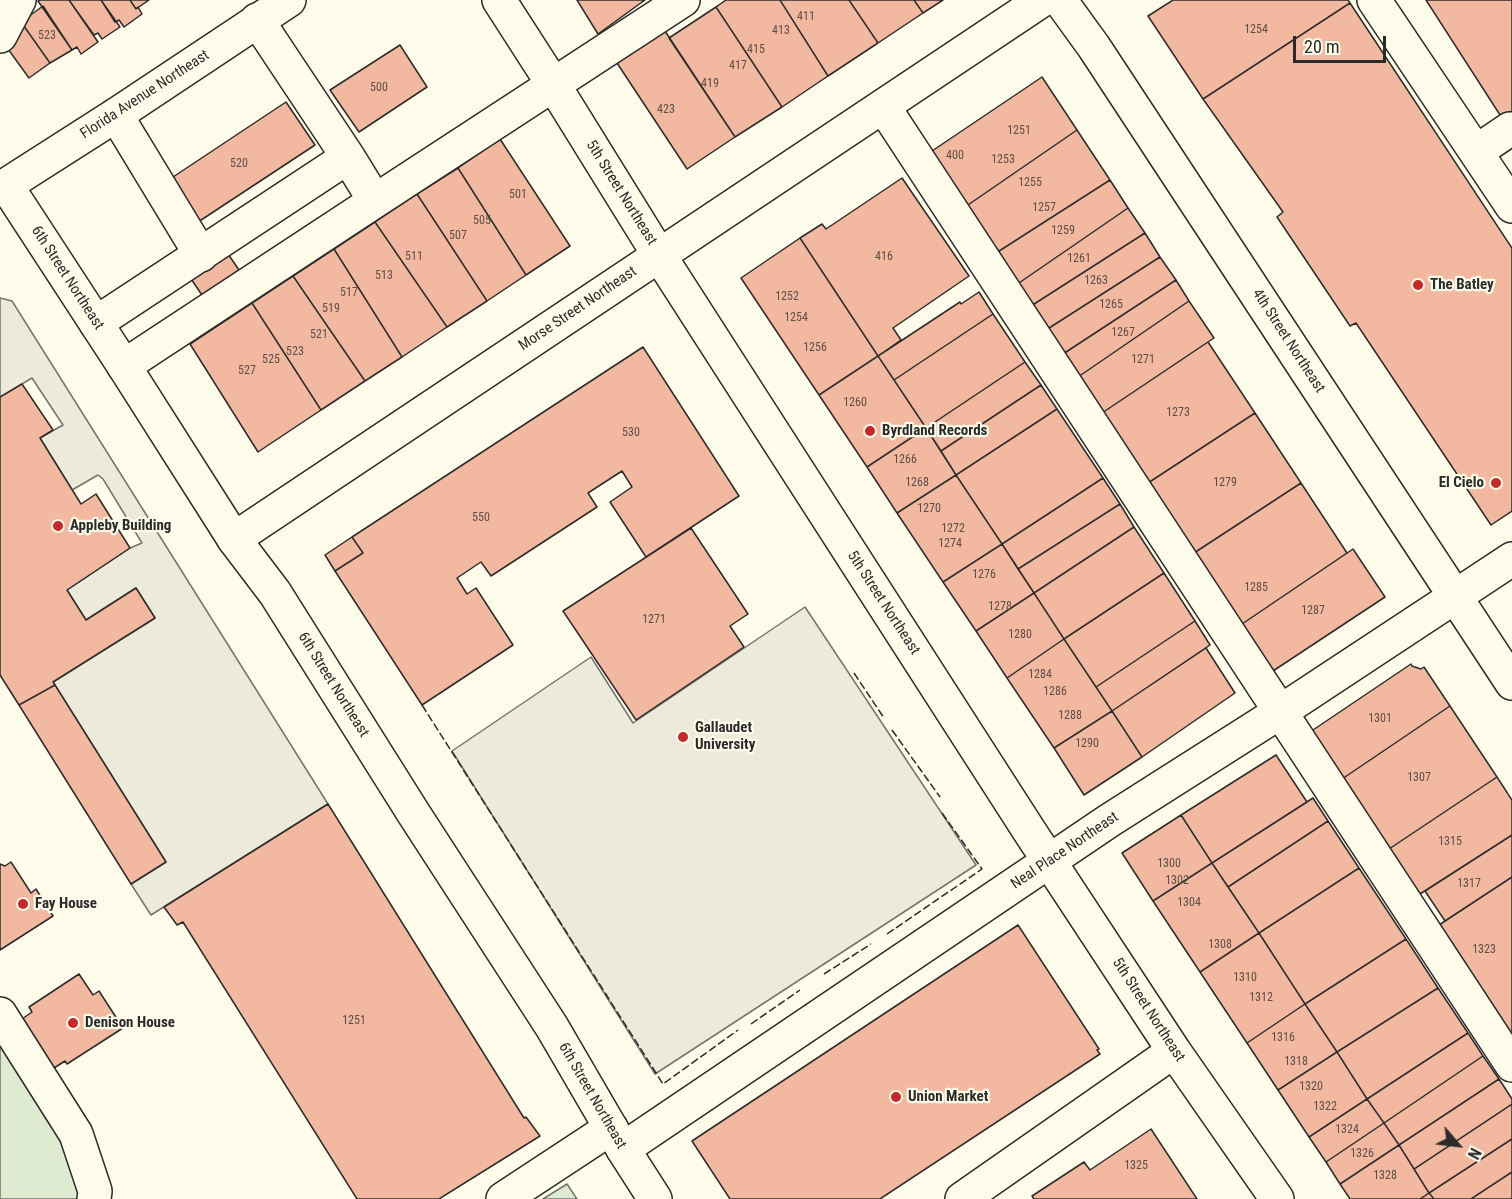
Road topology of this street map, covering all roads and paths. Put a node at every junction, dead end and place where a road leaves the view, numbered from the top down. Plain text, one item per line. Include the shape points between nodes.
1 (19, 0) edge
2 (289, 0) edge
3 (499, 0) edge
4 (683, 0) edge
5 (1042, 0) edge
6 (1060, 0) edge
7 (1374, 0) edge
8 (257, 20) junction
9 (0, 36) edge
10 (553, 84) junction
11 (883, 106) junction
12 (116, 115) junction
13 (1510, 129) dead end
14 (1476, 152) junction
15 (348, 157) junction
16 (2, 184) edge
17 (375, 201) junction
18 (1512, 206) edge
19 (201, 255) junction
20 (659, 255) junction
21 (96, 323) junction
22 (124, 366) junction
23 (234, 538) junction
24 (1512, 559) edge
25 (1456, 597) junction
26 (1512, 683) edge
27 (1280, 712) junction
28 (1050, 861) junction
29 (0, 1014) edge
30 (1174, 1051) junction
31 (1512, 1065) edge
32 (617, 1138) junction
33 (94, 1199) edge
34 (503, 1199) edge
35 (655, 1199) edge
36 (962, 1199) edge
37 (1277, 1199) edge

1 - 9 street
2 - 8 street, Florida Avenue Northeast
3 - 10 street, 5th Street Northeast
4 - 10 street
5 - 11 street, Morse Street Northeast
6 - 25 street, 4th Street Northeast
7 - 14 street
8 - 12 street, Florida Avenue Northeast
8 - 15 street
10 - 17 street
10 - 20 street, 5th Street Northeast
11 - 20 street, Morse Street Northeast
11 - 27 street
12 - 16 street, Florida Avenue Northeast
12 - 19 street
13 - 14 street
14 - 18 street
15 - 17 street
15 - 19 street
16 - 21 street, 6th Street Northeast
17 - 22 street
19 - 21 street
20 - 23 street, Morse Street Northeast
20 - 28 street, 5th Street Northeast
21 - 22 street, 6th Street Northeast
22 - 23 street, 6th Street Northeast
23 - 32 street, 6th Street Northeast via 275,593 552,1027
24 - 25 street, Neal Place Northeast
25 - 26 street, 4th Street Northeast
25 - 27 street, Neal Place Northeast
27 - 28 street, Neal Place Northeast
27 - 31 street
28 - 30 street, 5th Street Northeast
28 - 32 street, Neal Place Northeast
29 - 33 street via 76,1134 95,1191
30 - 36 street
30 - 37 street, 5th Street Northeast
32 - 34 street, Neal Place Northeast
32 - 35 street, 6th Street Northeast

